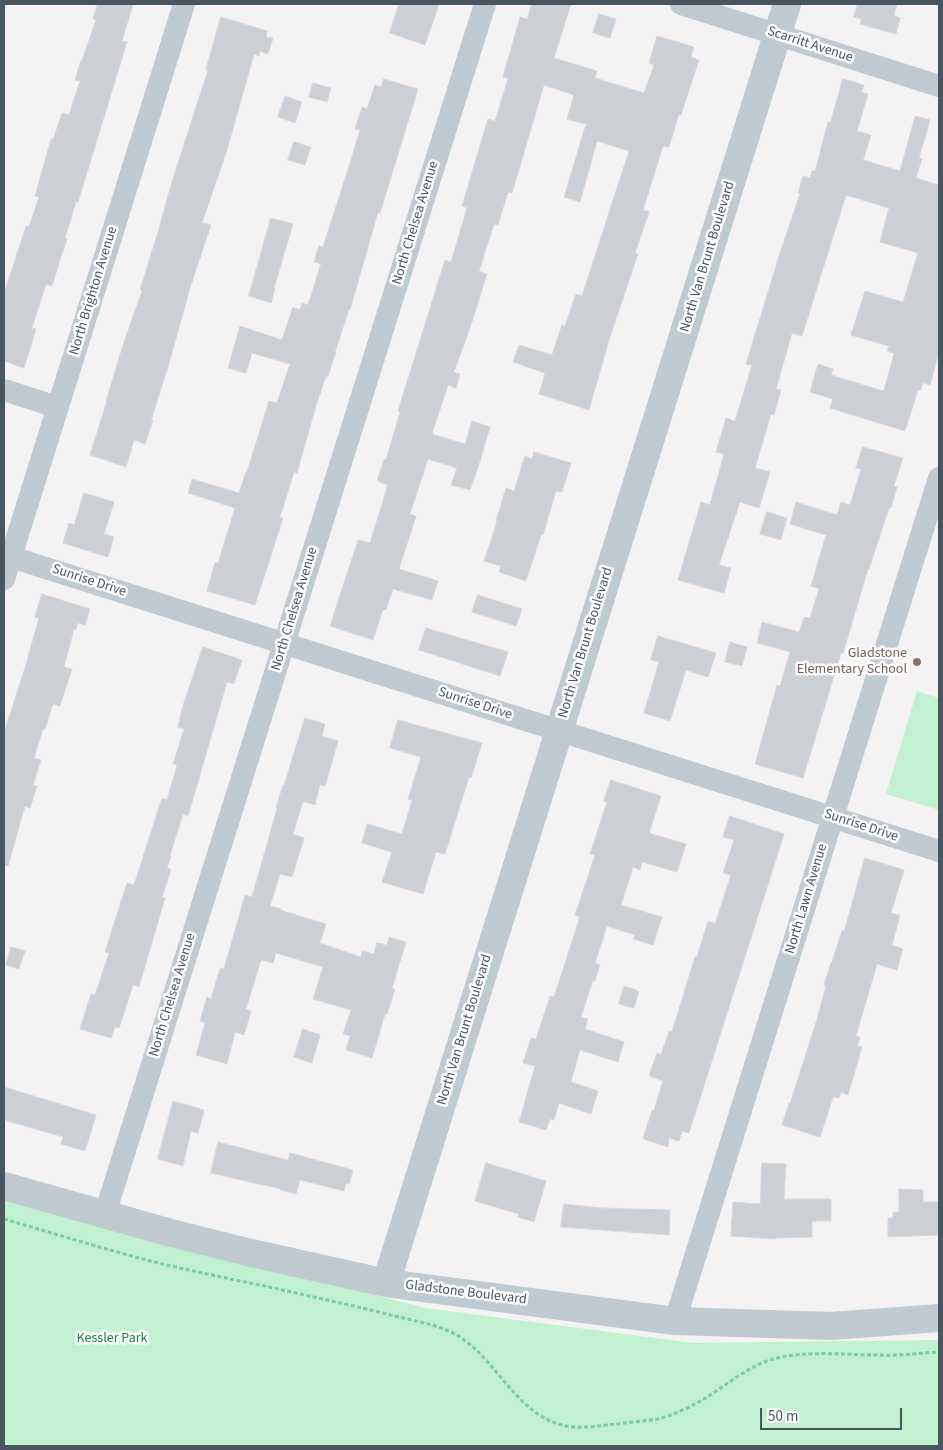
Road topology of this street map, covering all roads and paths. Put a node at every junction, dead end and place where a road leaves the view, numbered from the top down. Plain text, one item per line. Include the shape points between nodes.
1 (184, 4) edge
2 (485, 4) edge
3 (681, 4) edge
4 (787, 4) edge
5 (778, 34) junction
6 (939, 86) edge
7 (4, 390) edge
8 (57, 407) junction
9 (939, 478) edge
10 (10, 557) junction
11 (4, 579) edge
12 (284, 643) junction
13 (559, 730) junction
14 (833, 817) junction
15 (939, 851) edge
16 (4, 1186) edge
17 (104, 1214) junction
18 (4, 1219) edge
19 (386, 1283) junction
20 (939, 1318) edge
21 (675, 1321) junction
22 (939, 1352) edge

1 - 8 street, North Brighton Avenue
2 - 12 street, North Chelsea Avenue
3 - 5 street, Scarritt Avenue
4 - 5 street, North Van Brunt Boulevard
5 - 6 street, Scarritt Avenue
5 - 13 street, North Van Brunt Boulevard
7 - 8 street
8 - 10 street, North Brighton Avenue
9 - 14 street, North Lawn Avenue
10 - 11 street, North Brighton Avenue
10 - 12 street, Sunrise Drive
12 - 13 street, Sunrise Drive
12 - 17 street, North Chelsea Avenue
13 - 14 street, Sunrise Drive
13 - 19 street, North Van Brunt Boulevard
14 - 15 street, Sunrise Drive
14 - 21 street, North Lawn Avenue
16 - 17 street, Gladstone Boulevard
17 - 19 street, Gladstone Boulevard via 256,1254
18 - 22 path via 141,1259 355,1306 450,1332 478,1351 524,1404 561,1425 590,1427 658,1418 692,1406 756,1365 793,1355
19 - 21 street, Gladstone Boulevard
20 - 21 street, Gladstone Boulevard via 831,1326

